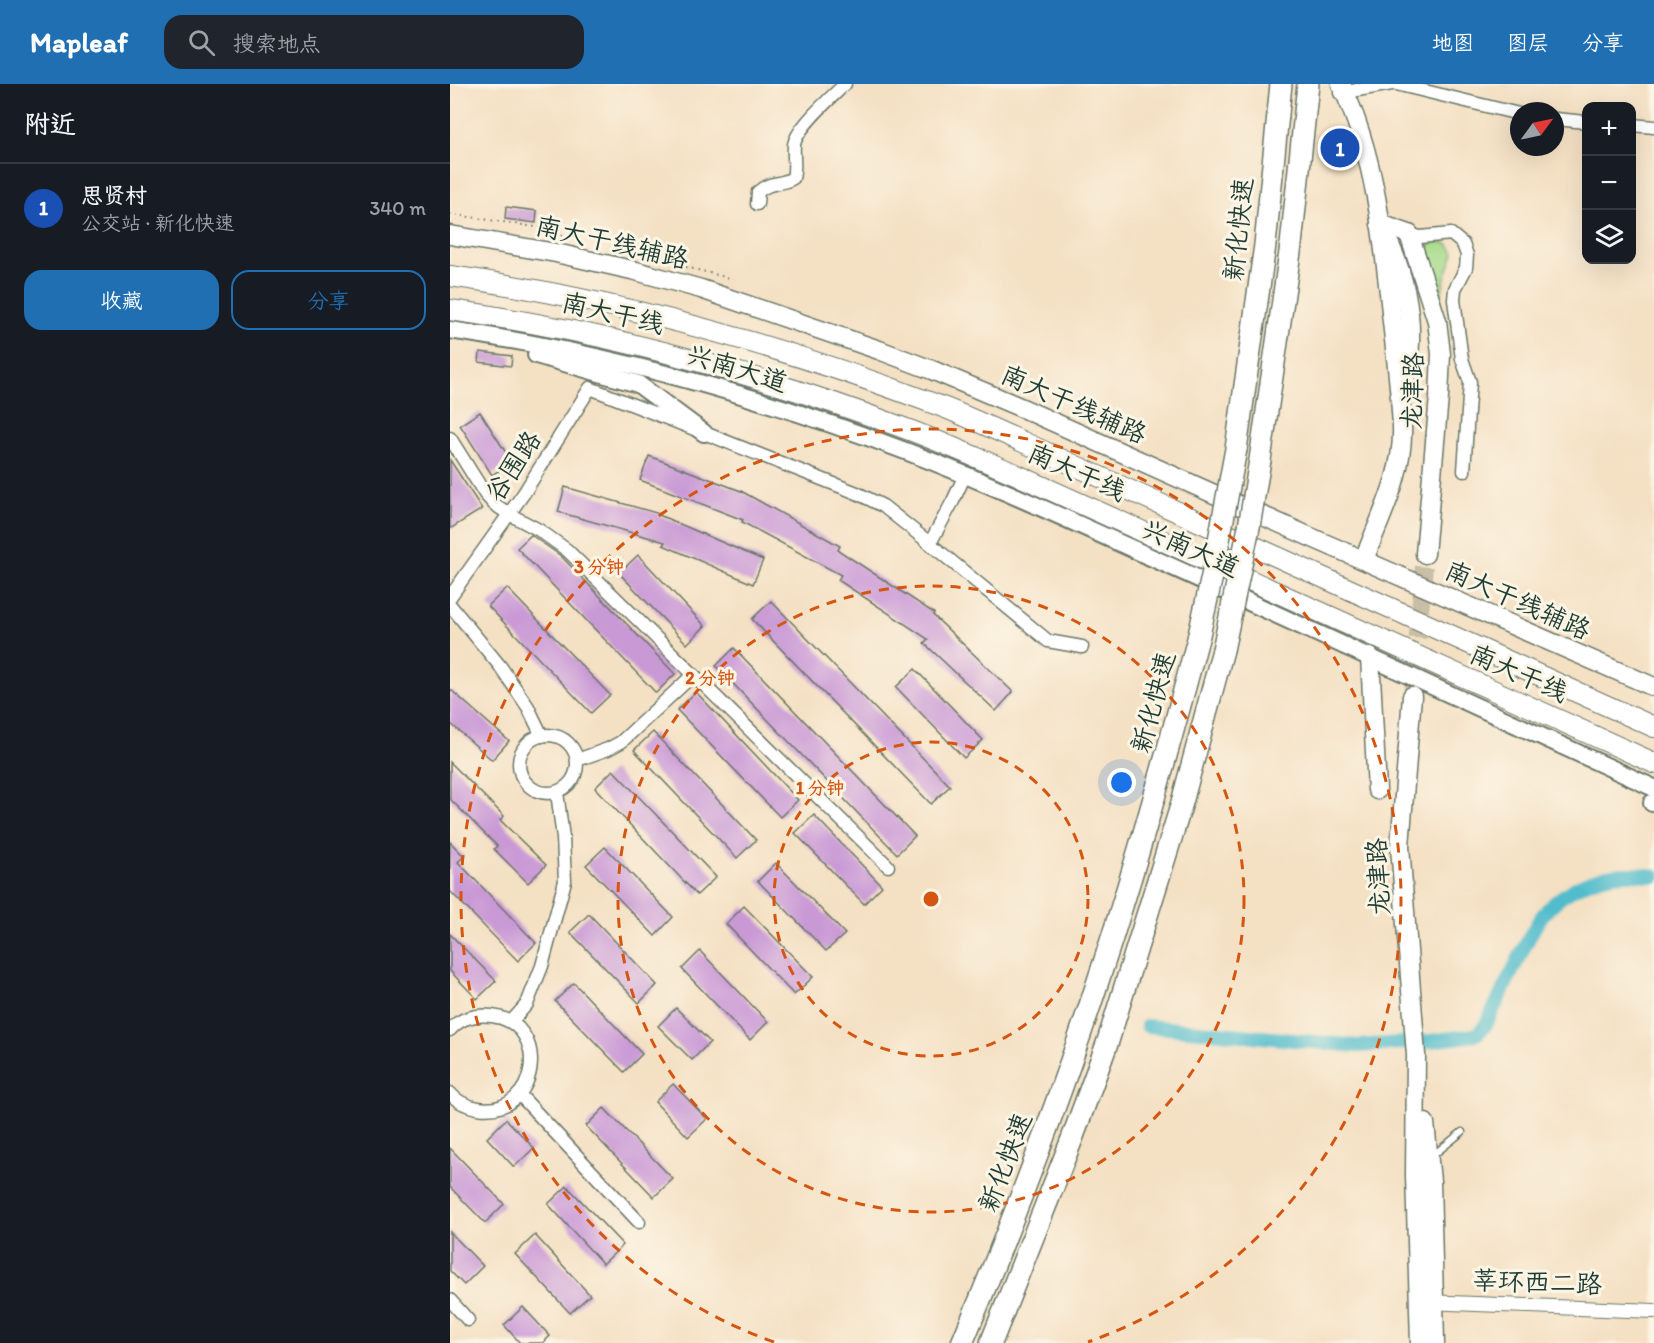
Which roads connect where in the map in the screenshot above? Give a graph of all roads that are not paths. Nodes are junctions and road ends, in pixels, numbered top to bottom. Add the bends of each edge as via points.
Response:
1 (845, 84) edge
2 (1281, 84) edge
3 (1308, 84) edge
4 (1392, 84) edge
5 (1396, 84) edge
6 (1342, 90) edge
7 (1444, 90) edge
8 (1510, 111) edge
9 (1564, 120) edge
10 (1582, 122) edge
11 (1636, 125) edge
12 (1654, 127) edge
13 (757, 204) dead end
14 (1380, 224) junction
15 (1409, 234) junction
16 (450, 236) edge
17 (450, 276) edge
18 (450, 310) edge
19 (450, 330) edge
20 (450, 337) edge
21 (704, 433) junction
22 (450, 438) edge
23 (1464, 471) dead end
24 (965, 475) junction
25 (509, 514) junction
26 (930, 543) junction
27 (1425, 554) tunnel mouth
28 (1364, 560) junction
29 (450, 597) edge
30 (450, 604) edge
31 (1082, 647) dead end
32 (1370, 657) junction
33 (693, 675) junction
34 (1654, 687) edge
35 (1413, 696) tunnel mouth
36 (1654, 727) edge
37 (542, 736) junction
38 (577, 760) junction
39 (1654, 763) edge
40 (1377, 790) dead end
41 (558, 792) junction
42 (1654, 798) edge
43 (888, 866) dead end
44 (511, 1023) junction
45 (451, 1027) edge
46 (1416, 1055) junction
47 (519, 1094) junction
48 (452, 1100) edge
49 (1462, 1132) dead end
50 (1429, 1158) junction
51 (639, 1222) dead end
52 (450, 1300) edge
53 (1426, 1302) junction
54 (1654, 1311) edge
55 (468, 1320) dead end
56 (962, 1343) edge
57 (992, 1343) edge
58 (1420, 1343) edge
59 (1435, 1343) edge

1 - 13 street via 799,131 794,144 793,178 765,185 758,192
2 - 56 highway, 新化快速, bridge via 1265,245 1236,449 1199,636 1098,982 1028,1179
3 - 57 highway, 新化快速, bridge via 1292,245 1260,460 1223,650 1181,806 1108,1041
4 - 6 street
5 - 7 street
6 - 14 main road via 1364,143
7 - 8 street
9 - 10 street
11 - 12 street
14 - 15 main road
14 - 28 main road via 1402,281 1410,350 1401,410 1403,441 1398,471
15 - 23 street via 1450,234 1463,244 1467,255 1454,300 1462,359 1470,381
15 - 27 main road, 龙津路 via 1437,321 1441,354
16 - 28 main road, 南大干线辅路 via 636,271 879,350 1013,404
17 - 36 highway, 南大干线 via 581,298 674,320 854,375 934,404
18 - 39 highway, 南大干线 via 579,332 686,358 771,382 915,432 1014,473
19 - 24 main road, 兴南大道 via 676,375 826,422
20 - 21 main road via 529,353 638,384
21 - 25 street, 谷围路 via 590,388
21 - 26 street via 857,493 883,506
22 - 25 street via 485,494
24 - 26 street
24 - 32 main road, 兴南大道
25 - 29 street, 谷围路
25 - 33 street via 567,550
26 - 31 street via 1048,641
28 - 34 main road, 南大干线辅路
30 - 37 street via 500,666
32 - 40 main road
32 - 42 main road, 兴南大道
33 - 38 street via 621,742
33 - 43 street
35 - 46 main road, 龙津路 via 1400,846
37 - 38 street via 562,738
37 - 41 street via 533,739 521,754 521,773 531,788
38 - 41 street via 572,781
41 - 44 street via 565,881 543,966 527,1004
44 - 45 street via 483,1014
44 - 47 street via 522,1033 532,1061 530,1076
46 - 50 main road, 龙津路
46 - 53 main road, 龙津路 via 1415,1175
47 - 48 street via 500,1107 485,1109
47 - 51 street
49 - 50 lane
50 - 53 main road, 龙津路
52 - 55 street
53 - 54 street, 莘环西二路
53 - 58 main road, 龙津路
53 - 59 main road, 龙津路

